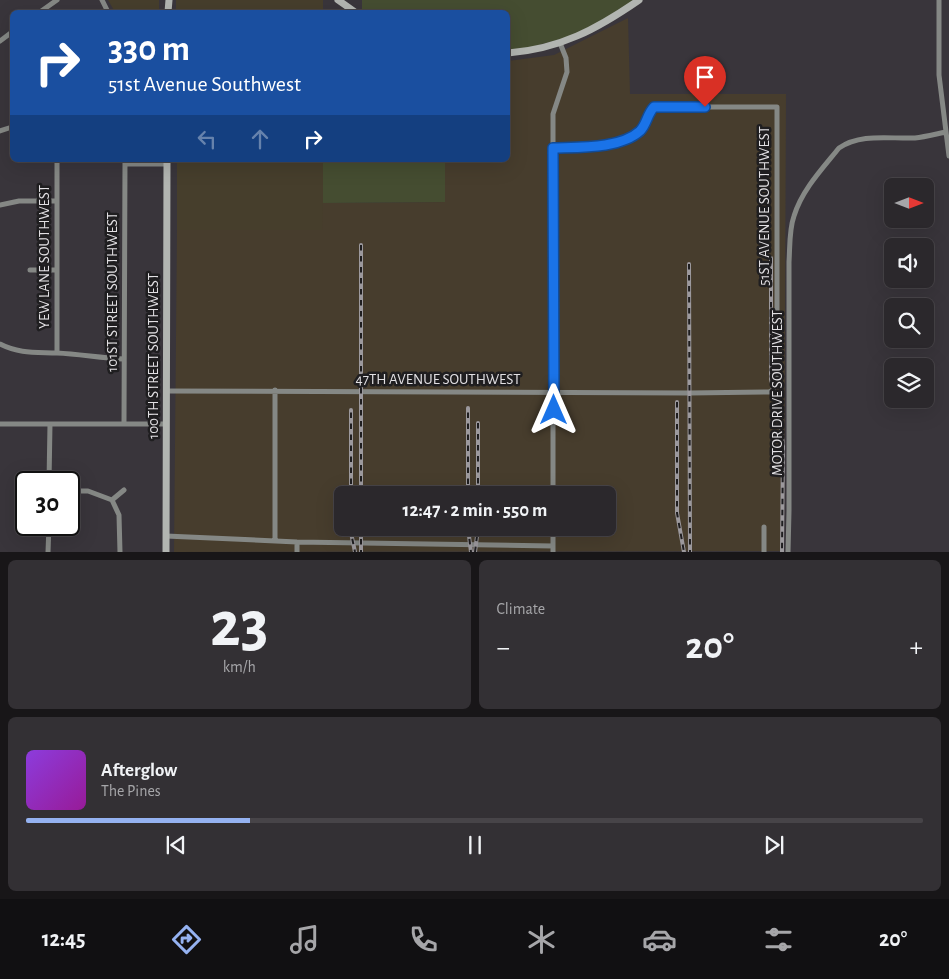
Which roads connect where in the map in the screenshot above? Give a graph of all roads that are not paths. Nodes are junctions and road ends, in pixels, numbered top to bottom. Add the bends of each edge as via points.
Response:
1 (58, 0) edge
2 (338, 0) edge
3 (639, 0) edge
4 (939, 0) edge
5 (43, 10) edge
6 (352, 10) edge
7 (560, 43) junction
8 (510, 54) edge
9 (946, 132) junction
10 (553, 148) junction
11 (949, 156) edge
12 (57, 162) edge
13 (125, 162) edge
14 (168, 162) edge
15 (57, 202) junction
16 (0, 205) edge
17 (30, 270) dead end
18 (57, 270) junction
19 (0, 344) edge
20 (57, 353) junction
21 (123, 360) junction
22 (276, 390) junction
23 (166, 391) junction
24 (554, 392) junction
25 (770, 392) joint
26 (124, 423) junction
27 (0, 424) edge
28 (50, 424) junction
29 (166, 424) junction
30 (49, 471) edge
31 (553, 486) edge
32 (124, 490) dead end
33 (80, 491) edge
34 (112, 500) junction
35 (764, 527) dead end
36 (48, 536) edge
37 (166, 536) junction
38 (553, 536) edge
39 (275, 541) junction
40 (297, 542) junction
41 (553, 549) edge
42 (48, 552) edge
43 (120, 552) edge
44 (166, 552) edge
45 (296, 552) edge
46 (764, 552) edge
47 (788, 552) edge

1 - 5 street
2 - 6 main road
3 - 7 main road via 601,25
4 - 9 street via 939,75
7 - 8 main road
7 - 10 street via 567,72 553,114
9 - 11 street
9 - 47 street, MOTOR DRIVE SOUTHWEST via 916,138 858,139 846,143 802,195 793,217 789,262
10 - 24 street
10 - 25 street, 51ST AVENUE SOUTHWEST via 602,145 628,137 640,131 654,107 777,107 777,381
12 - 15 street, YEW LANE SOUTHWEST
13 - 14 street
13 - 21 street, 101ST STREET SOUTHWEST
14 - 23 main road, 100TH STREET SOUTHWEST
15 - 16 street via 20,201
15 - 18 street, YEW LANE SOUTHWEST
17 - 18 street
18 - 20 street, YEW LANE SOUTHWEST
19 - 20 street via 22,352
20 - 21 street
21 - 26 street, 101ST STREET SOUTHWEST
22 - 23 street, 47TH AVENUE SOUTHWEST
22 - 24 street, 47TH AVENUE SOUTHWEST
22 - 39 street
23 - 29 main road, 100TH STREET SOUTHWEST
24 - 25 street, 47TH AVENUE SOUTHWEST
24 - 31 street
26 - 28 street
26 - 29 street
27 - 28 street
28 - 30 street
29 - 37 main road, 100TH STREET SOUTHWEST
32 - 34 street
33 - 34 street
34 - 43 street via 119,515
35 - 46 street
36 - 42 street
37 - 39 street
37 - 44 main road, 100TH STREET SOUTHWEST
38 - 41 street
39 - 40 street
40 - 41 street
40 - 45 street

